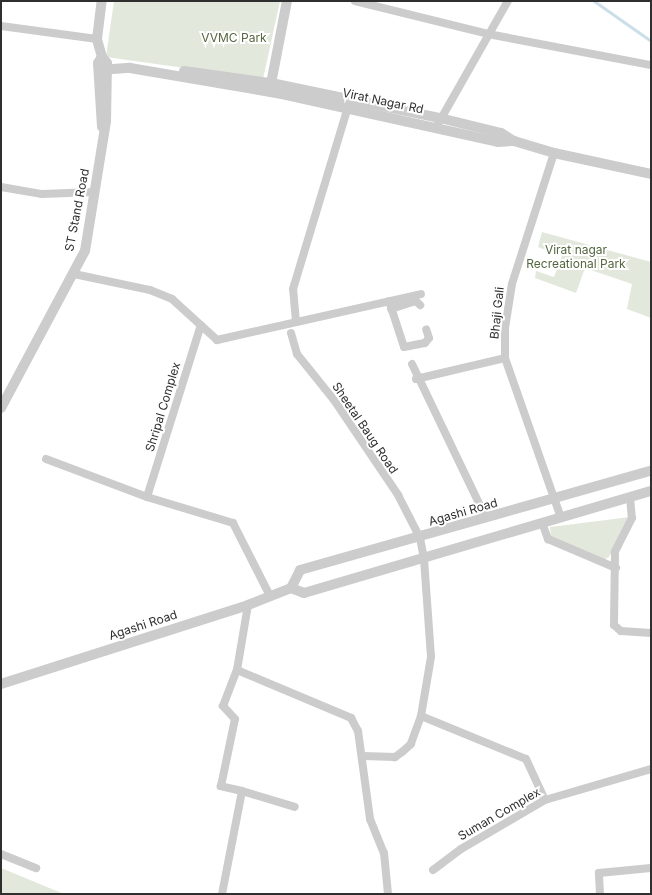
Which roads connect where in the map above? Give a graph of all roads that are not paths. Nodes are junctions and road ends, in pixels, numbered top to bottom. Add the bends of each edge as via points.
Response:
1 (102, 1) edge
2 (287, 1) edge
3 (355, 1) edge
4 (508, 1) edge
5 (1, 26) edge
6 (488, 34) junction
7 (97, 39) junction
8 (103, 65) junction
9 (651, 65) edge
10 (270, 87) junction
11 (348, 107) junction
12 (439, 122) junction
13 (554, 153) junction
14 (651, 174) edge
15 (1, 187) edge
16 (95, 192) junction
17 (74, 274) junction
18 (421, 294) dead end
19 (390, 305) junction
20 (420, 306) dead end
21 (296, 322) junction
22 (201, 325) junction
23 (426, 328) dead end
24 (291, 332) dead end
25 (505, 358) junction
26 (412, 364) dead end
27 (416, 379) junction
28 (1, 408) edge
29 (46, 459) dead end
30 (651, 470) edge
31 (651, 491) edge
32 (147, 497) junction
33 (630, 497) junction
34 (553, 498) junction
35 (560, 516) junction
36 (486, 518) junction
37 (544, 528) dead end
38 (420, 538) junction
39 (424, 559) junction
40 (616, 568) junction
41 (291, 588) junction
42 (270, 596) junction
43 (248, 605) junction
44 (651, 633) edge
45 (237, 670) junction
46 (1, 684) edge
47 (421, 716) junction
48 (363, 756) junction
49 (651, 768) edge
50 (242, 791) junction
51 (546, 800) junction
52 (295, 807) dead end
53 (1, 854) edge
54 (36, 868) dead end
55 (651, 868) edge
56 (433, 870) dead end
57 (222, 894) edge
58 (388, 894) edge
59 (600, 894) edge

1 - 7 street
2 - 10 street
3 - 6 street
4 - 6 street
5 - 7 street
6 - 9 street
6 - 12 street
7 - 8 street, ST Stand Road
8 - 10 street, Virat Nagar Rd
8 - 16 street, ST Stand Road via 102,127
10 - 11 street, Virat Nagar Rd
10 - 12 street
11 - 12 street, Virat Nagar Rd
11 - 21 street via 293,288
12 - 13 street, Virat Nagar Rd via 498,142 514,141
13 - 14 street, Virat Nagar Rd
13 - 25 street, Bhaji Gali via 512,284 505,328
15 - 16 street via 42,194
16 - 17 street, ST Stand Road via 85,251
17 - 22 street via 150,290 172,299
17 - 28 street, ST Stand Road
18 - 19 street
19 - 20 street via 416,301
19 - 21 street
19 - 23 street via 404,347 427,341
21 - 22 street via 217,340
22 - 32 street, Shripal Complex
24 - 38 street, Sheetal Baug Road via 297,354 334,400 398,494
25 - 27 street
25 - 34 street, Bhaji Gali
26 - 27 street
27 - 36 street
29 - 32 street
30 - 34 street, Agashi Road
31 - 33 street
32 - 42 street via 233,523
33 - 35 street
33 - 40 street via 632,518 615,552
34 - 35 street, Bhaji Gali
34 - 36 street, Agashi Road
35 - 39 street
36 - 38 street, Agashi Road
37 - 40 street via 548,540
38 - 39 street, Sheetal Baug Road
38 - 41 street, Agashi Road via 300,570
39 - 41 street via 304,593
39 - 47 street, Sheetal Baug Road via 431,657
40 - 44 street via 614,625 621,631
41 - 42 street, Agashi Road
42 - 43 street, Agashi Road
43 - 45 street
43 - 46 street, Agashi Road
45 - 48 street via 342,712 358,731
45 - 50 street via 223,706 235,719 221,786
47 - 48 street, Sheetal Baug Road via 411,744 395,757
47 - 51 street via 526,759
48 - 58 street via 370,819 387,868
49 - 51 street, Suman Complex
50 - 52 street
50 - 57 street
51 - 56 street, Suman Complex via 461,849
53 - 54 street
55 - 59 street via 599,873

